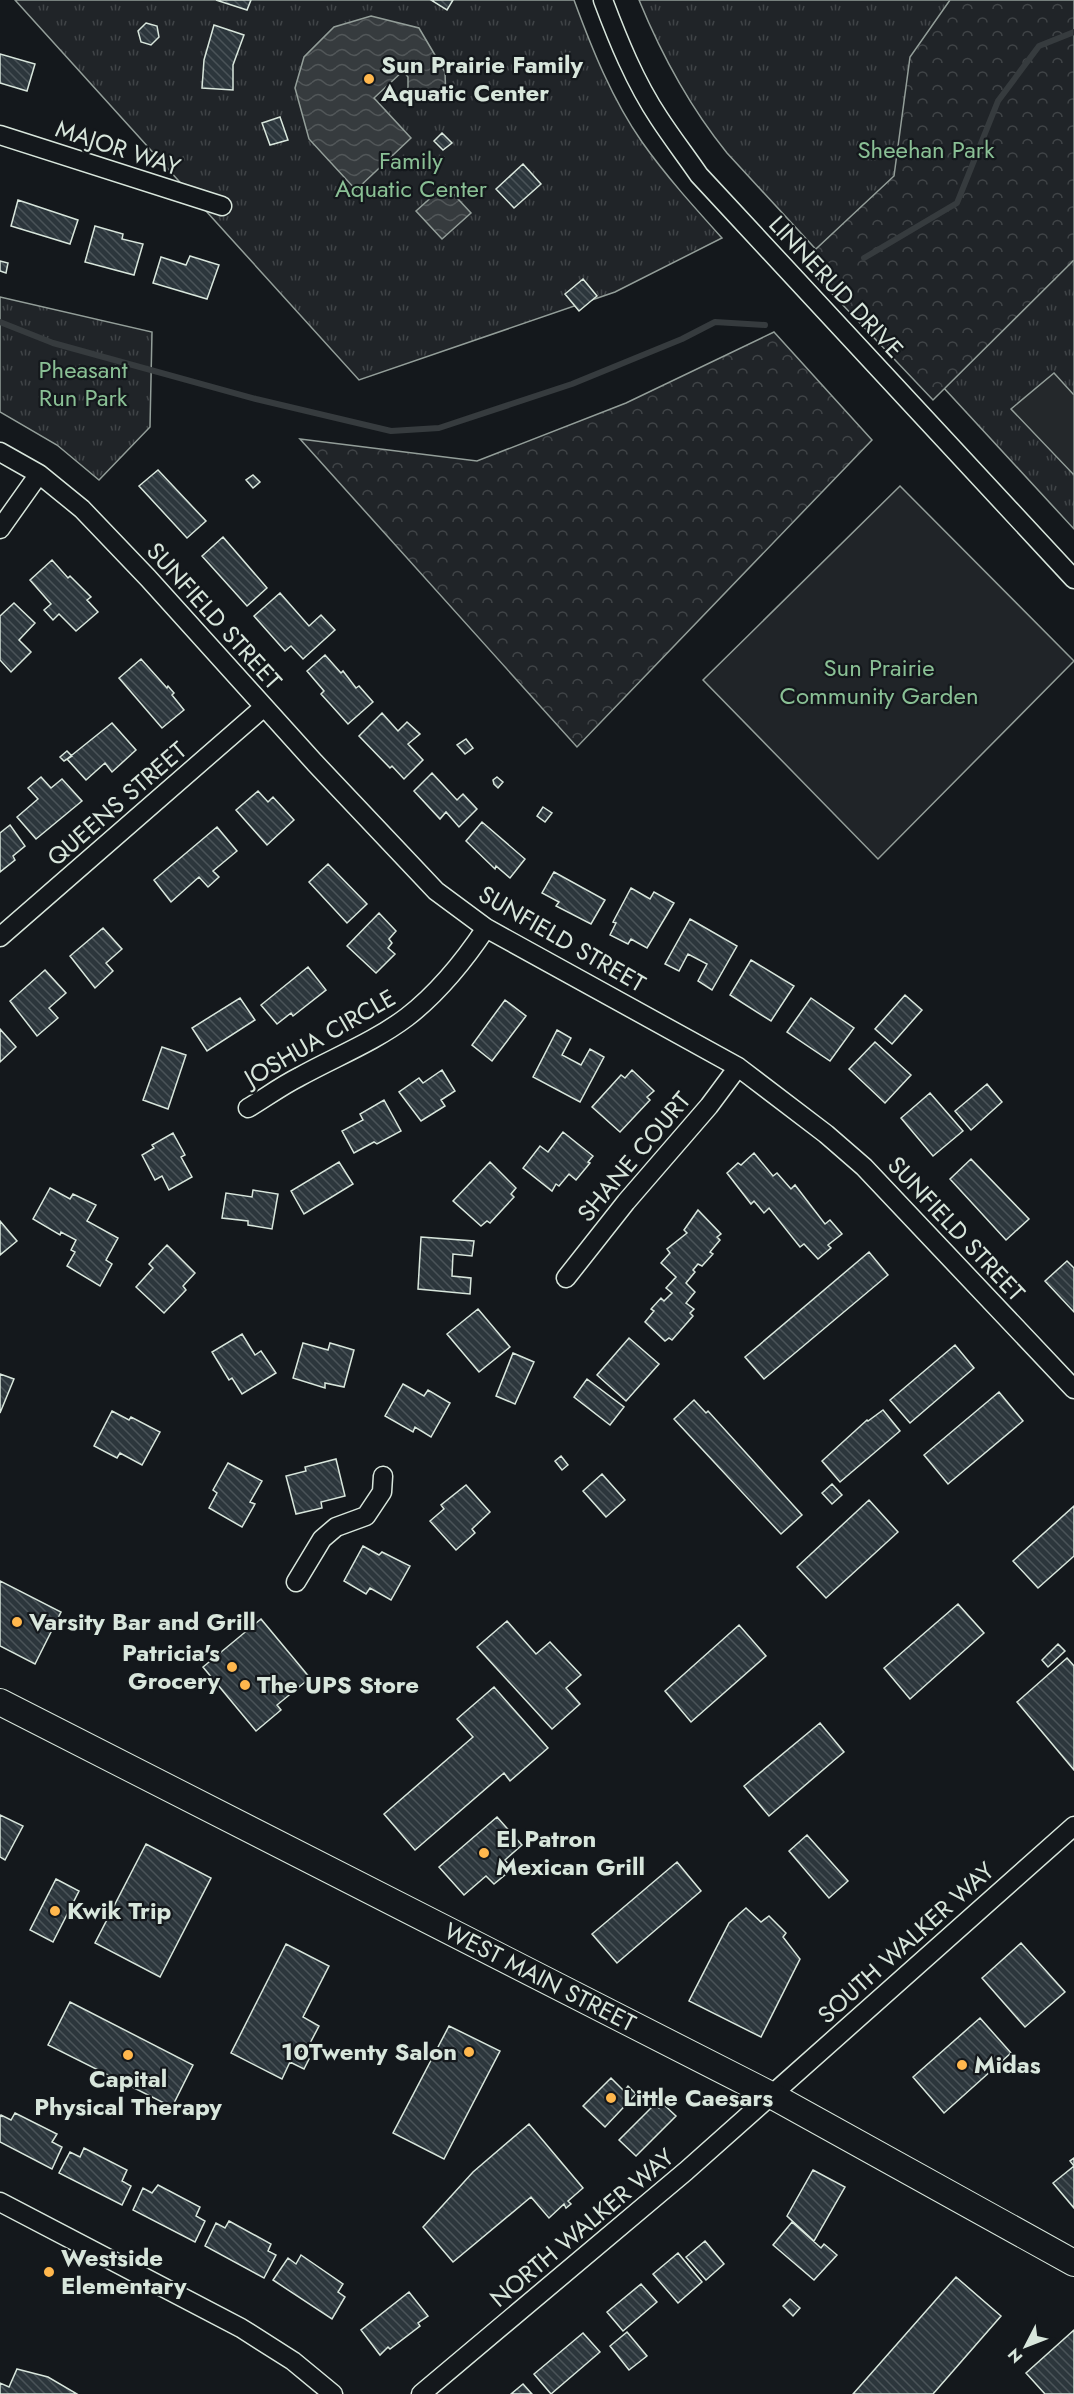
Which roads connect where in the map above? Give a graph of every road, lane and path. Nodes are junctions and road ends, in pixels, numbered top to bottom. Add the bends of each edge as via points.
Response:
1 (603, 0) edge
2 (0, 135) edge
3 (222, 206) dead end
4 (0, 452) edge
5 (39, 474) junction
6 (0, 529) edge
7 (1074, 579) edge
8 (264, 706) junction
9 (486, 928) junction
10 (0, 937) edge
11 (738, 1066) junction
12 (248, 1108) dead end
13 (566, 1278) dead end
14 (1074, 1389) edge
15 (382, 1476) dead end
16 (296, 1582) dead end
17 (0, 1702) edge
18 (1074, 1826) edge
19 (771, 2095) junction
20 (0, 2202) edge
21 (1074, 2263) edge
22 (333, 2394) edge
23 (421, 2394) edge

1 - 7 street, LINNERUD DRIVE via 642,88 699,175
2 - 3 street, MAJOR WAY
4 - 5 street, SUNFIELD STREET
5 - 6 street
5 - 8 street, SUNFIELD STREET via 90,517
8 - 9 street, SUNFIELD STREET via 436,891
8 - 10 street, QUEENS STREET
9 - 11 street, SUNFIELD STREET
9 - 12 street, JOSHUA CIRCLE via 467,956 407,1017
11 - 13 street, SHANE COURT
11 - 14 street, SUNFIELD STREET via 864,1167
15 - 16 street via 382,1492 366,1516 336,1527 321,1539
17 - 19 main road, WEST MAIN STREET
18 - 19 street, SOUTH WALKER WAY
19 - 21 main road, WEST MAIN STREET
19 - 23 street, NORTH WALKER WAY via 647,2205
20 - 22 street via 241,2328 293,2361

